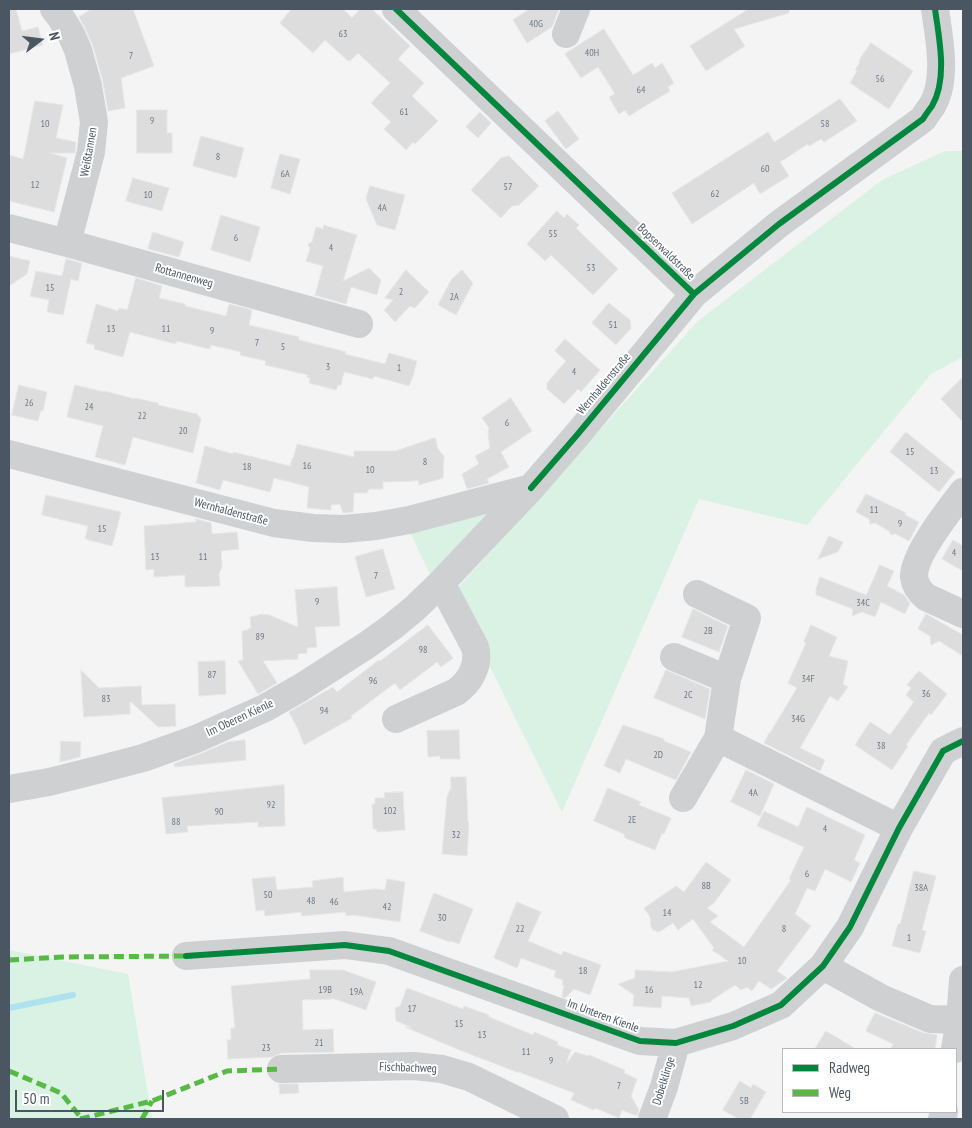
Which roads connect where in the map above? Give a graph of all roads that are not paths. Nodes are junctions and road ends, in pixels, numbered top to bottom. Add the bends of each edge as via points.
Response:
1 (54, 9) edge
2 (396, 9) edge
3 (576, 9) edge
4 (935, 9) edge
5 (566, 34) dead end
6 (9, 228) edge
7 (68, 243) junction
8 (694, 294) junction
9 (359, 324) dead end
10 (9, 454) edge
11 (531, 488) junction
12 (963, 492) edge
13 (441, 583) junction
14 (696, 594) dead end
15 (963, 614) edge
16 (674, 658) dead end
17 (728, 679) junction
18 (396, 719) dead end
19 (718, 738) junction
20 (963, 741) edge
21 (9, 788) edge
22 (683, 798) dead end
23 (898, 828) junction
24 (186, 956) dead end
25 (823, 966) junction
26 (963, 980) edge
27 (961, 1020) edge
28 (676, 1043) junction
29 (955, 1048) edge
30 (281, 1069) dead end
31 (554, 1119) edge
32 (652, 1119) edge

1 - 7 street, Weißtannen via 78,50 94,122 91,152
2 - 8 street, Bopserwaldstraße
3 - 5 street
4 - 8 street, Bopserwaldstraße via 941,73 933,105 923,119 779,224
6 - 7 street, Rottannenweg
7 - 9 street, Rottannenweg
8 - 11 street, Wernhaldenstraße
10 - 11 street, Wernhaldenstraße via 274,523 314,528 344,529 409,520
11 - 13 street, Im Oberen Kienle
12 - 15 street via 938,526 916,564 914,575 917,586 926,597
13 - 18 street via 475,647 475,666 464,686 456,692
13 - 21 street, Im Oberen Kienle via 367,645 265,708 196,739 143,758 49,782
14 - 17 street via 747,618
16 - 17 street
17 - 19 street
19 - 22 street
19 - 23 street
20 - 23 street, Im Unteren Kienle via 943,751
23 - 25 street, Im Unteren Kienle via 850,927
24 - 28 street, Im Unteren Kienle via 345,945 389,951 640,1041
25 - 27 street via 881,998 930,1019
25 - 28 street, Im Unteren Kienle via 781,1005 733,1026
26 - 27 street
27 - 29 street
28 - 32 street, Dobelklinge
30 - 31 street, Fischbachweg via 414,1066 442,1069 469,1077

